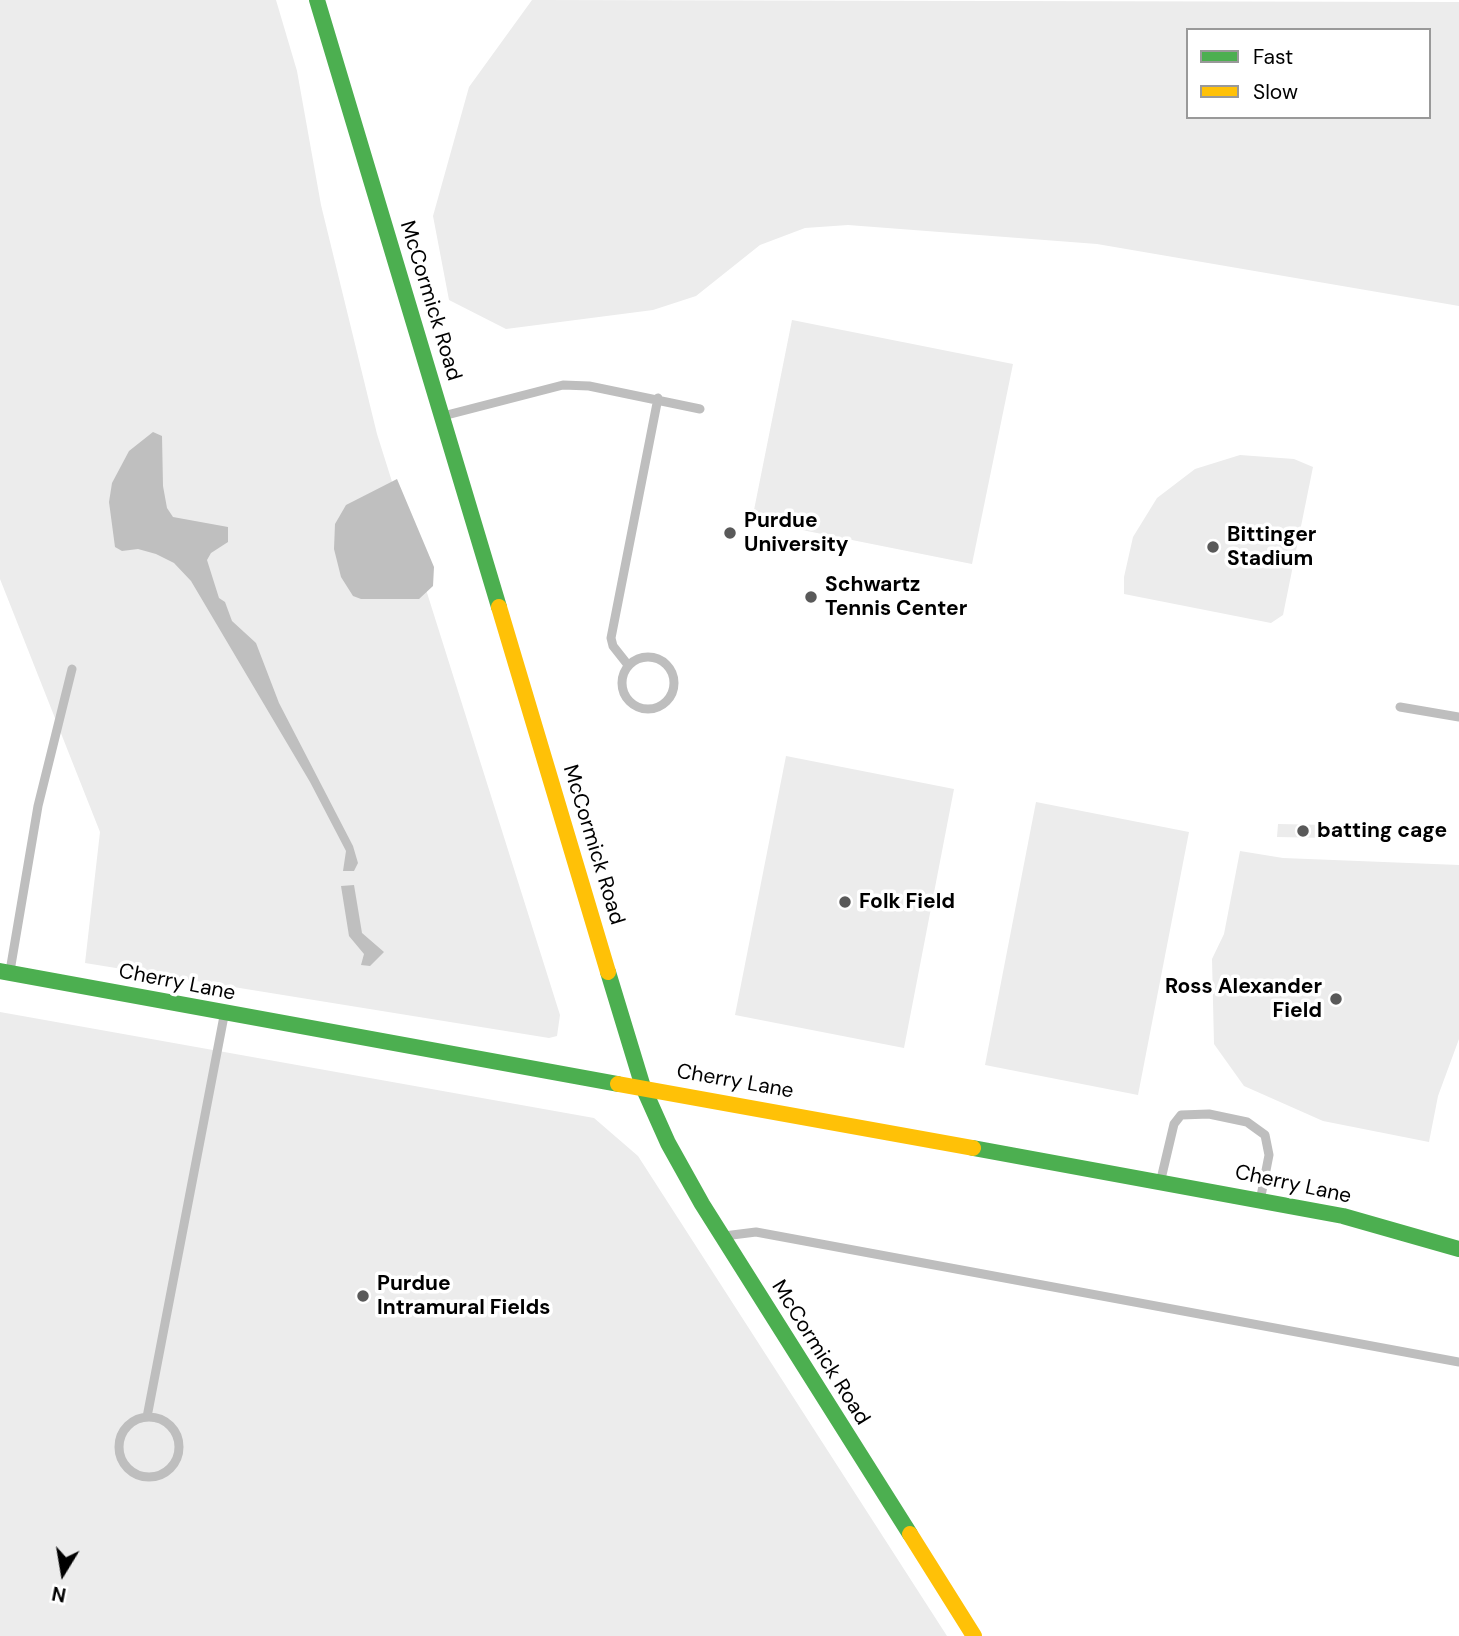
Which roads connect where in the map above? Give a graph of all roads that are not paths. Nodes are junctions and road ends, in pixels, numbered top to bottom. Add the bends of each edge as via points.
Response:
1 (317, 0) edge
2 (658, 398) junction
3 (700, 409) dead end
4 (443, 416) junction
5 (628, 665) junction
6 (72, 670) dead end
7 (1400, 707) dead end
8 (1459, 717) edge
9 (5, 972) edge
10 (224, 1014) junction
11 (643, 1087) junction
12 (1160, 1181) junction
13 (1261, 1199) junction
14 (722, 1236) junction
15 (1459, 1249) edge
16 (1459, 1362) edge
17 (146, 1417) junction
18 (974, 1636) edge

1 - 4 street, McCormick Road
2 - 3 lane
2 - 4 lane via 563,385
2 - 5 lane via 611,638
4 - 11 street, McCormick Road
5 - 5 lane via 643,657 660,660 671,672 670,697 648,709 632,704 621,681
6 - 9 lane via 38,806
7 - 8 lane
9 - 10 street, Cherry Lane
10 - 11 street, Cherry Lane
10 - 17 lane
11 - 12 street, Cherry Lane
11 - 14 street, McCormick Road via 668,1143
12 - 13 street, Cherry Lane
12 - 13 lane via 1174,1124 1181,1115 1209,1114 1247,1122 1265,1135 1269,1155
13 - 15 street, Cherry Lane via 1355,1219
14 - 16 lane via 756,1232
14 - 18 street, McCormick Road
17 - 17 lane via 128,1424 119,1452 136,1475 156,1476 173,1466 178,1437 166,1422

